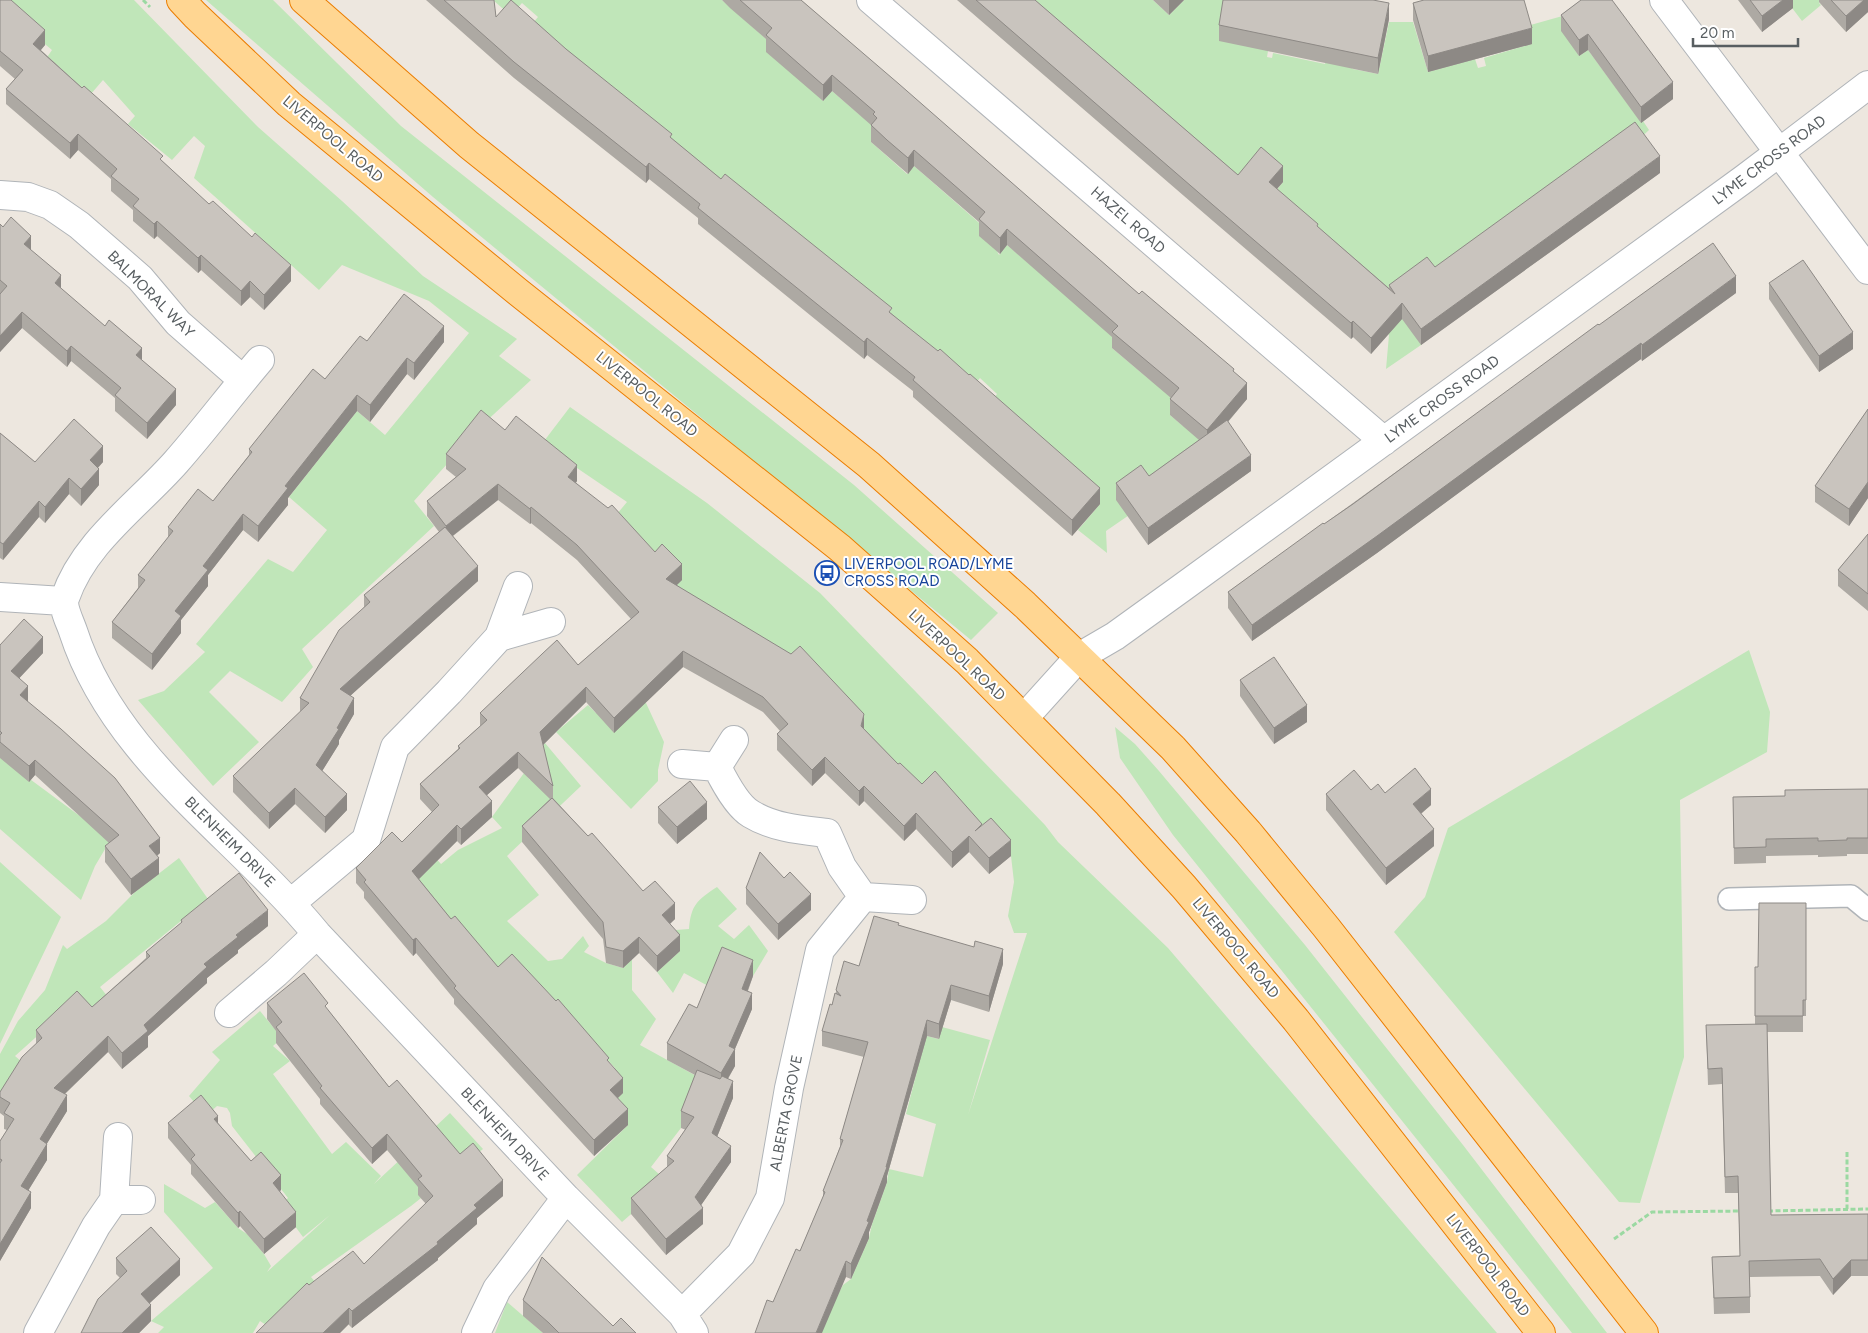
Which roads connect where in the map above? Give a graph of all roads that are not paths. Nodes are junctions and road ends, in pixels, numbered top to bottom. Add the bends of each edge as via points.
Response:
1 (181, 0) edge
2 (304, 0) edge
3 (871, 0) edge
4 (1664, 0) edge
5 (1868, 85) edge
6 (1780, 152) junction
7 (0, 195) edge
8 (1868, 270) edge
9 (1384, 441) junction
10 (518, 586) dead end
11 (0, 597) edge
12 (63, 601) junction
13 (551, 622) dead end
14 (498, 637) junction
15 (1080, 657) junction
16 (1024, 718) junction
17 (734, 740) dead end
18 (682, 764) dead end
19 (717, 767) junction
20 (863, 897) junction
21 (1729, 899) dead end
22 (912, 900) dead end
23 (291, 903) junction
24 (1868, 910) edge
25 (317, 934) junction
26 (229, 1013) dead end
27 (118, 1137) dead end
28 (566, 1198) junction
29 (114, 1200) junction
30 (141, 1200) dead end
31 (688, 1323) edge
32 (38, 1333) edge
33 (476, 1333) edge
34 (1541, 1333) edge
35 (1644, 1333) edge

1 - 16 highway, LIVERPOOL ROAD via 296,110 518,292 840,548 967,661
2 - 15 highway via 470,145 869,465
3 - 9 street, HAZEL ROAD
4 - 6 street
5 - 6 street, LYME CROSS ROAD
6 - 8 street
6 - 9 street, LYME CROSS ROAD
7 - 12 street, BALMORAL WAY via 28,197 50,205 79,225 140,278 178,324 252,370 176,462 94,547 73,577
9 - 15 street, LYME CROSS ROAD via 1115,636
10 - 14 street
11 - 12 street
12 - 23 street, BLENHEIM DRIVE via 92,677 121,725 162,774
13 - 14 street
14 - 23 street via 395,747 366,840
15 - 16 street, LYME CROSS ROAD
15 - 35 highway via 1173,748 1248,832
16 - 34 highway, LIVERPOOL ROAD via 1190,894 1296,1020
17 - 19 street
18 - 19 street
19 - 20 street via 730,791 750,814 787,828 827,833 842,867
20 - 22 street
20 - 31 street, ALBERTA GROVE via 820,950 789,1088 770,1198 741,1254
21 - 24 lane via 1851,896
23 - 25 street, BLENHEIM DRIVE
25 - 26 street
25 - 28 street, BLENHEIM DRIVE
27 - 29 street
28 - 31 street, BLENHEIM DRIVE
28 - 33 street via 497,1289
29 - 30 street
29 - 32 street via 96,1226

